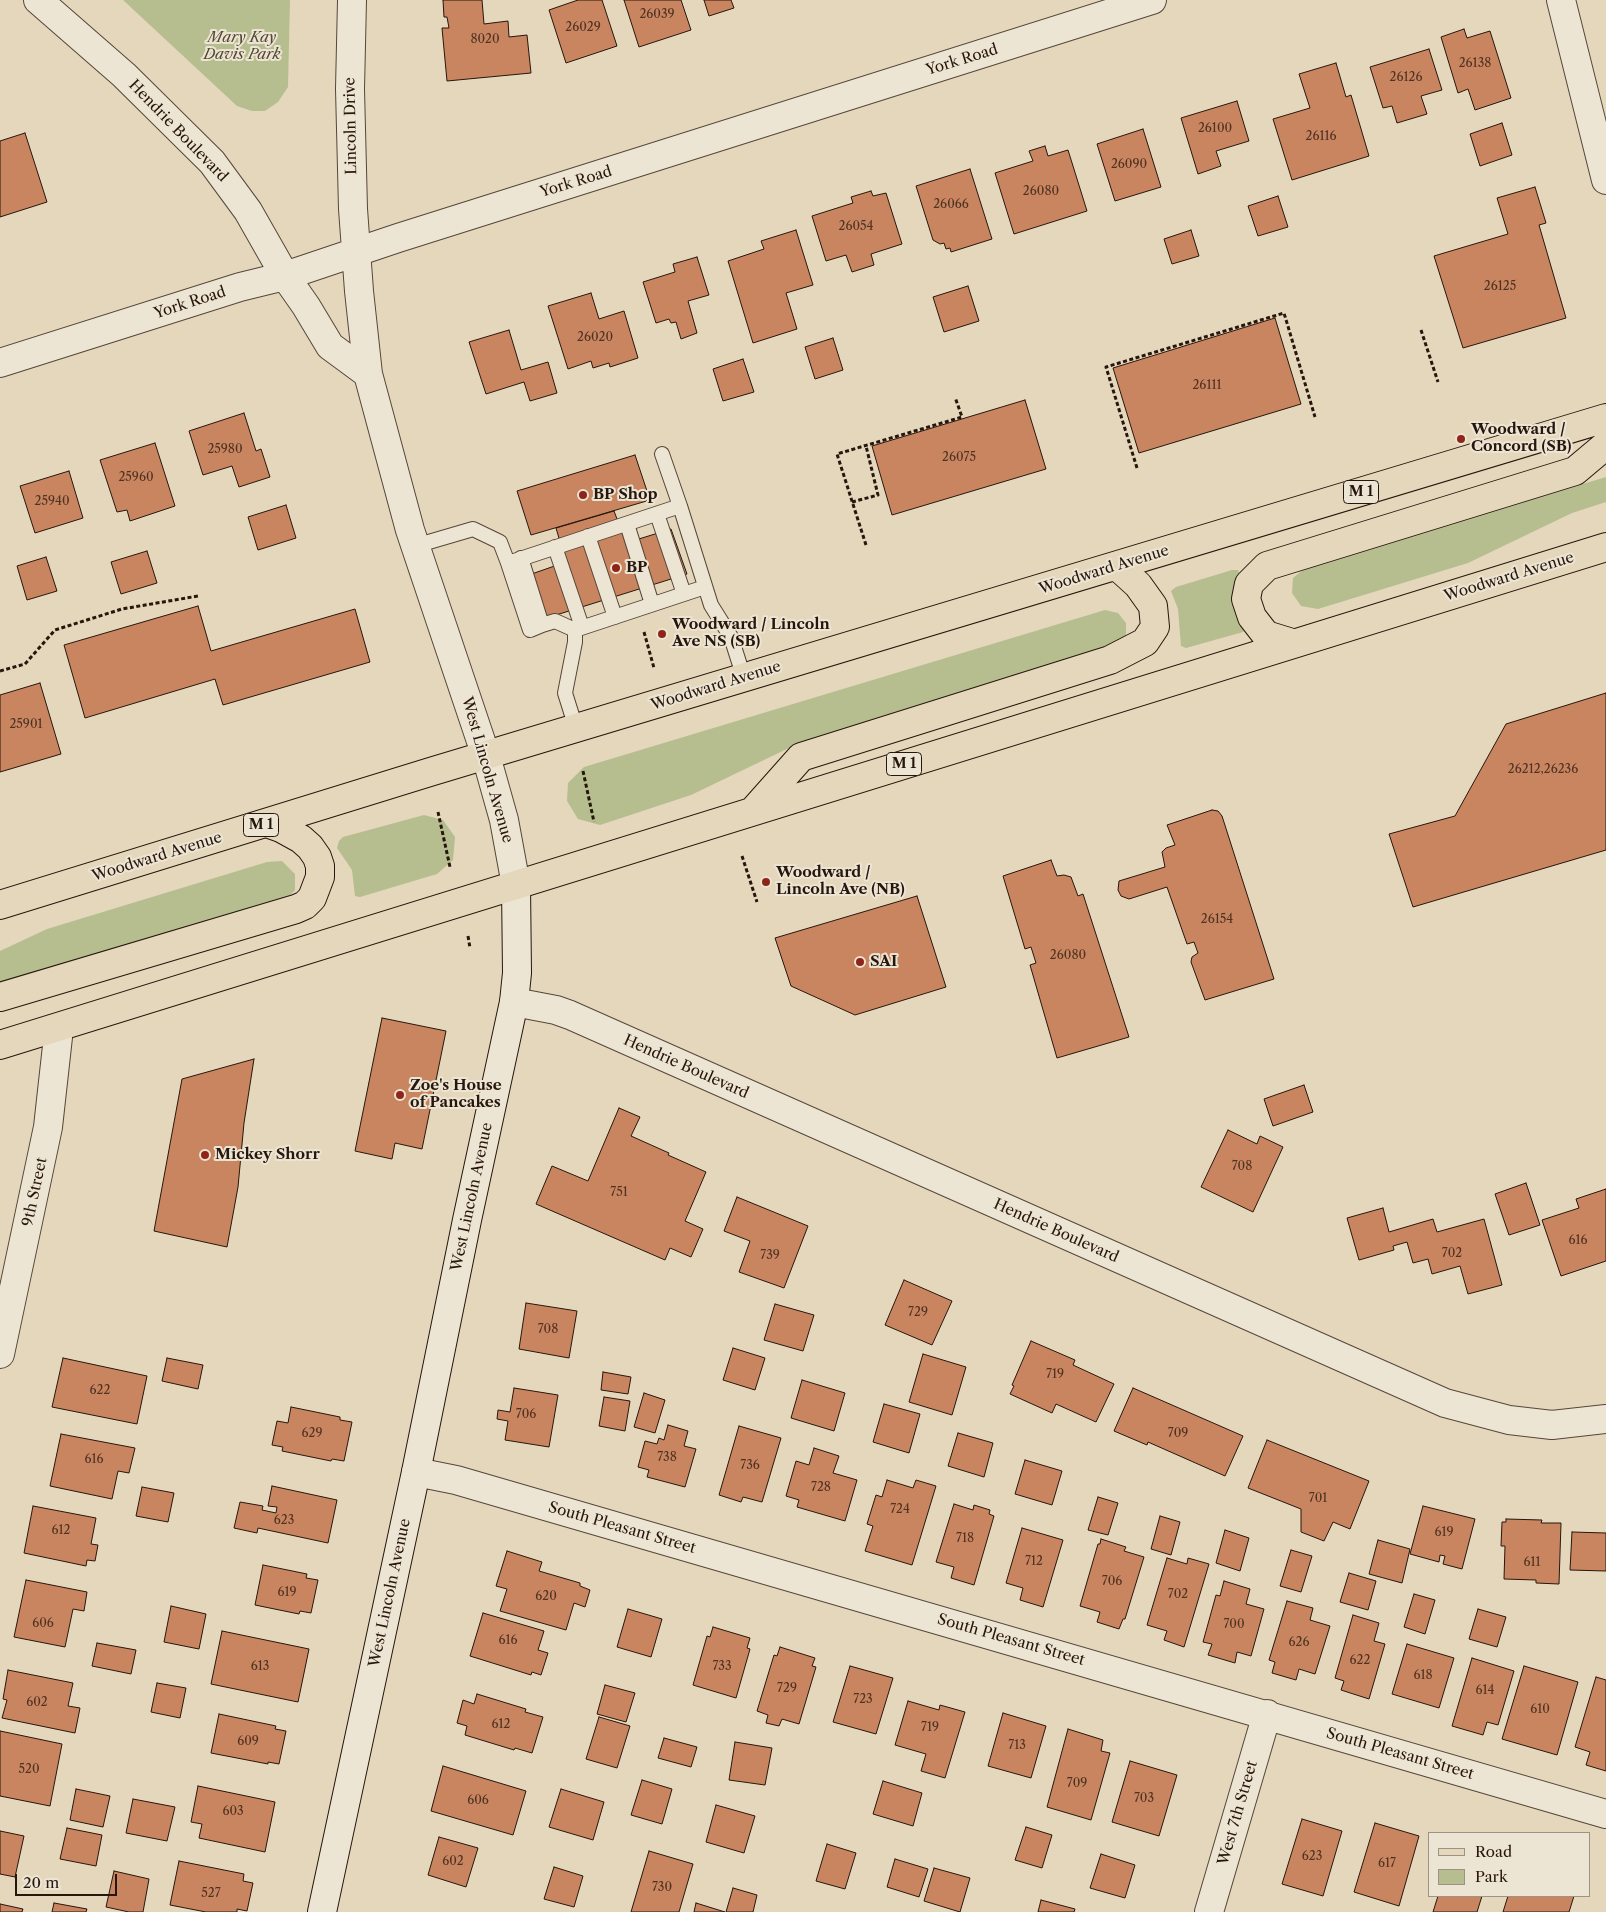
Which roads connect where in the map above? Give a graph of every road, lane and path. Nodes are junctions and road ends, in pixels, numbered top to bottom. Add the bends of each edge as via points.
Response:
1 (38, 0) edge
2 (352, 0) edge
3 (1152, 0) edge
4 (1561, 0) edge
5 (1606, 180) edge
6 (356, 253) junction
7 (285, 276) junction
8 (1421, 330) dead end
9 (0, 363) edge
10 (368, 374) junction
11 (1438, 382) dead end
12 (955, 397) dead end
13 (1315, 417) dead end
14 (1606, 418) edge
15 (1606, 445) edge
16 (866, 446) junction
17 (662, 454) dead end
18 (1137, 468) dead end
19 (852, 502) junction
20 (680, 506) junction
21 (657, 514) junction
22 (627, 524) junction
23 (1606, 528) edge
24 (588, 536) junction
25 (866, 545) dead end
26 (415, 546) junction
27 (555, 547) junction
28 (1606, 547) edge
29 (1574, 557) junction
30 (515, 560) junction
31 (1117, 566) junction
32 (706, 587) junction
33 (684, 594) junction
34 (198, 596) dead end
35 (652, 604) junction
36 (615, 617) junction
37 (642, 624) dead end
38 (579, 628) junction
39 (1292, 643) junction
40 (654, 668) dead end
41 (0, 671) edge
42 (744, 678) junction
43 (576, 728) junction
44 (486, 756) junction
45 (582, 771) dead end
46 (438, 812) dead end
47 (752, 812) junction
48 (594, 822) dead end
49 (267, 823) junction
50 (742, 856) dead end
51 (450, 867) dead end
52 (516, 886) junction
53 (35, 894) junction
54 (757, 902) dead end
55 (0, 905) edge
56 (0, 918) edge
57 (468, 936) dead end
58 (470, 948) dead end
59 (0, 997) edge
60 (514, 1002) junction
61 (59, 1028) junction
62 (0, 1045) edge
63 (0, 1354) edge
64 (1606, 1419) edge
65 (416, 1472) junction
66 (1266, 1714) junction
67 (1606, 1814) edge
68 (327, 1911) edge
69 (1209, 1912) edge

1 - 7 street, Hendrie Boulevard via 131,82 212,162 248,211
2 - 6 street, Lincoln Drive via 350,89
3 - 6 street, York Road
4 - 5 street
6 - 7 street, York Road
6 - 10 street, West Lincoln Avenue
7 - 9 street, York Road via 240,287
7 - 10 street, Hendrie Boulevard via 330,346
8 - 11 path
10 - 26 street, West Lincoln Avenue
12 - 16 path via 962,417
13 - 18 path via 1284,313 1106,367
14 - 31 main road, Woodward Avenue / M 1
15 - 39 main road via 1575,471 1266,566 1249,584 1246,599 1252,617 1266,635
16 - 19 path via 878,495
16 - 19 path via 837,454
17 - 20 lane
19 - 25 path
20 - 21 lane
20 - 32 lane
21 - 22 lane
21 - 33 lane
22 - 24 lane
22 - 35 lane
23 - 29 main road
24 - 27 lane
24 - 36 lane
26 - 30 lane via 473,529 500,542
26 - 44 street, West Lincoln Avenue
27 - 30 lane
27 - 38 lane
28 - 29 main road, Woodward Avenue / M 1
29 - 39 main road, Woodward Avenue / M 1
30 - 38 lane via 530,630 555,621
31 - 42 main road, Woodward Avenue / M 1
31 - 47 main road via 1138,585 1153,606 1155,626 1145,642 1110,660 801,757
32 - 33 lane
32 - 42 lane via 712,605 731,637
33 - 35 lane
34 - 41 path via 122,609 55,630 25,664
35 - 36 lane
36 - 38 lane
37 - 40 path
38 - 43 lane via 565,693
39 - 47 main road, Woodward Avenue / M 1
42 - 43 main road, Woodward Avenue / M 1
43 - 44 main road, Woodward Avenue / M 1
44 - 49 main road, Woodward Avenue / M 1
44 - 52 street, West Lincoln Avenue via 504,820
45 - 48 path
46 - 51 path
47 - 52 main road, Woodward Avenue / M 1
49 - 53 main road, Woodward Avenue / M 1
49 - 59 main road via 302,840 316,857 320,877 312,898 305,905
50 - 54 path
52 - 60 street, West Lincoln Avenue
52 - 61 main road, Woodward Avenue / M 1
53 - 55 main road, Woodward Avenue / M 1
53 - 56 main road
57 - 58 path
60 - 64 street, Hendrie Boulevard via 570,1015 1445,1403 1508,1420 1552,1425
60 - 65 street, West Lincoln Avenue
61 - 62 main road, M 1
61 - 63 street, 9th Street via 48,1127
65 - 66 street, South Pleasant Street via 456,1480
65 - 68 street, West Lincoln Avenue
66 - 67 street, South Pleasant Street
66 - 69 street, West 7th Street

